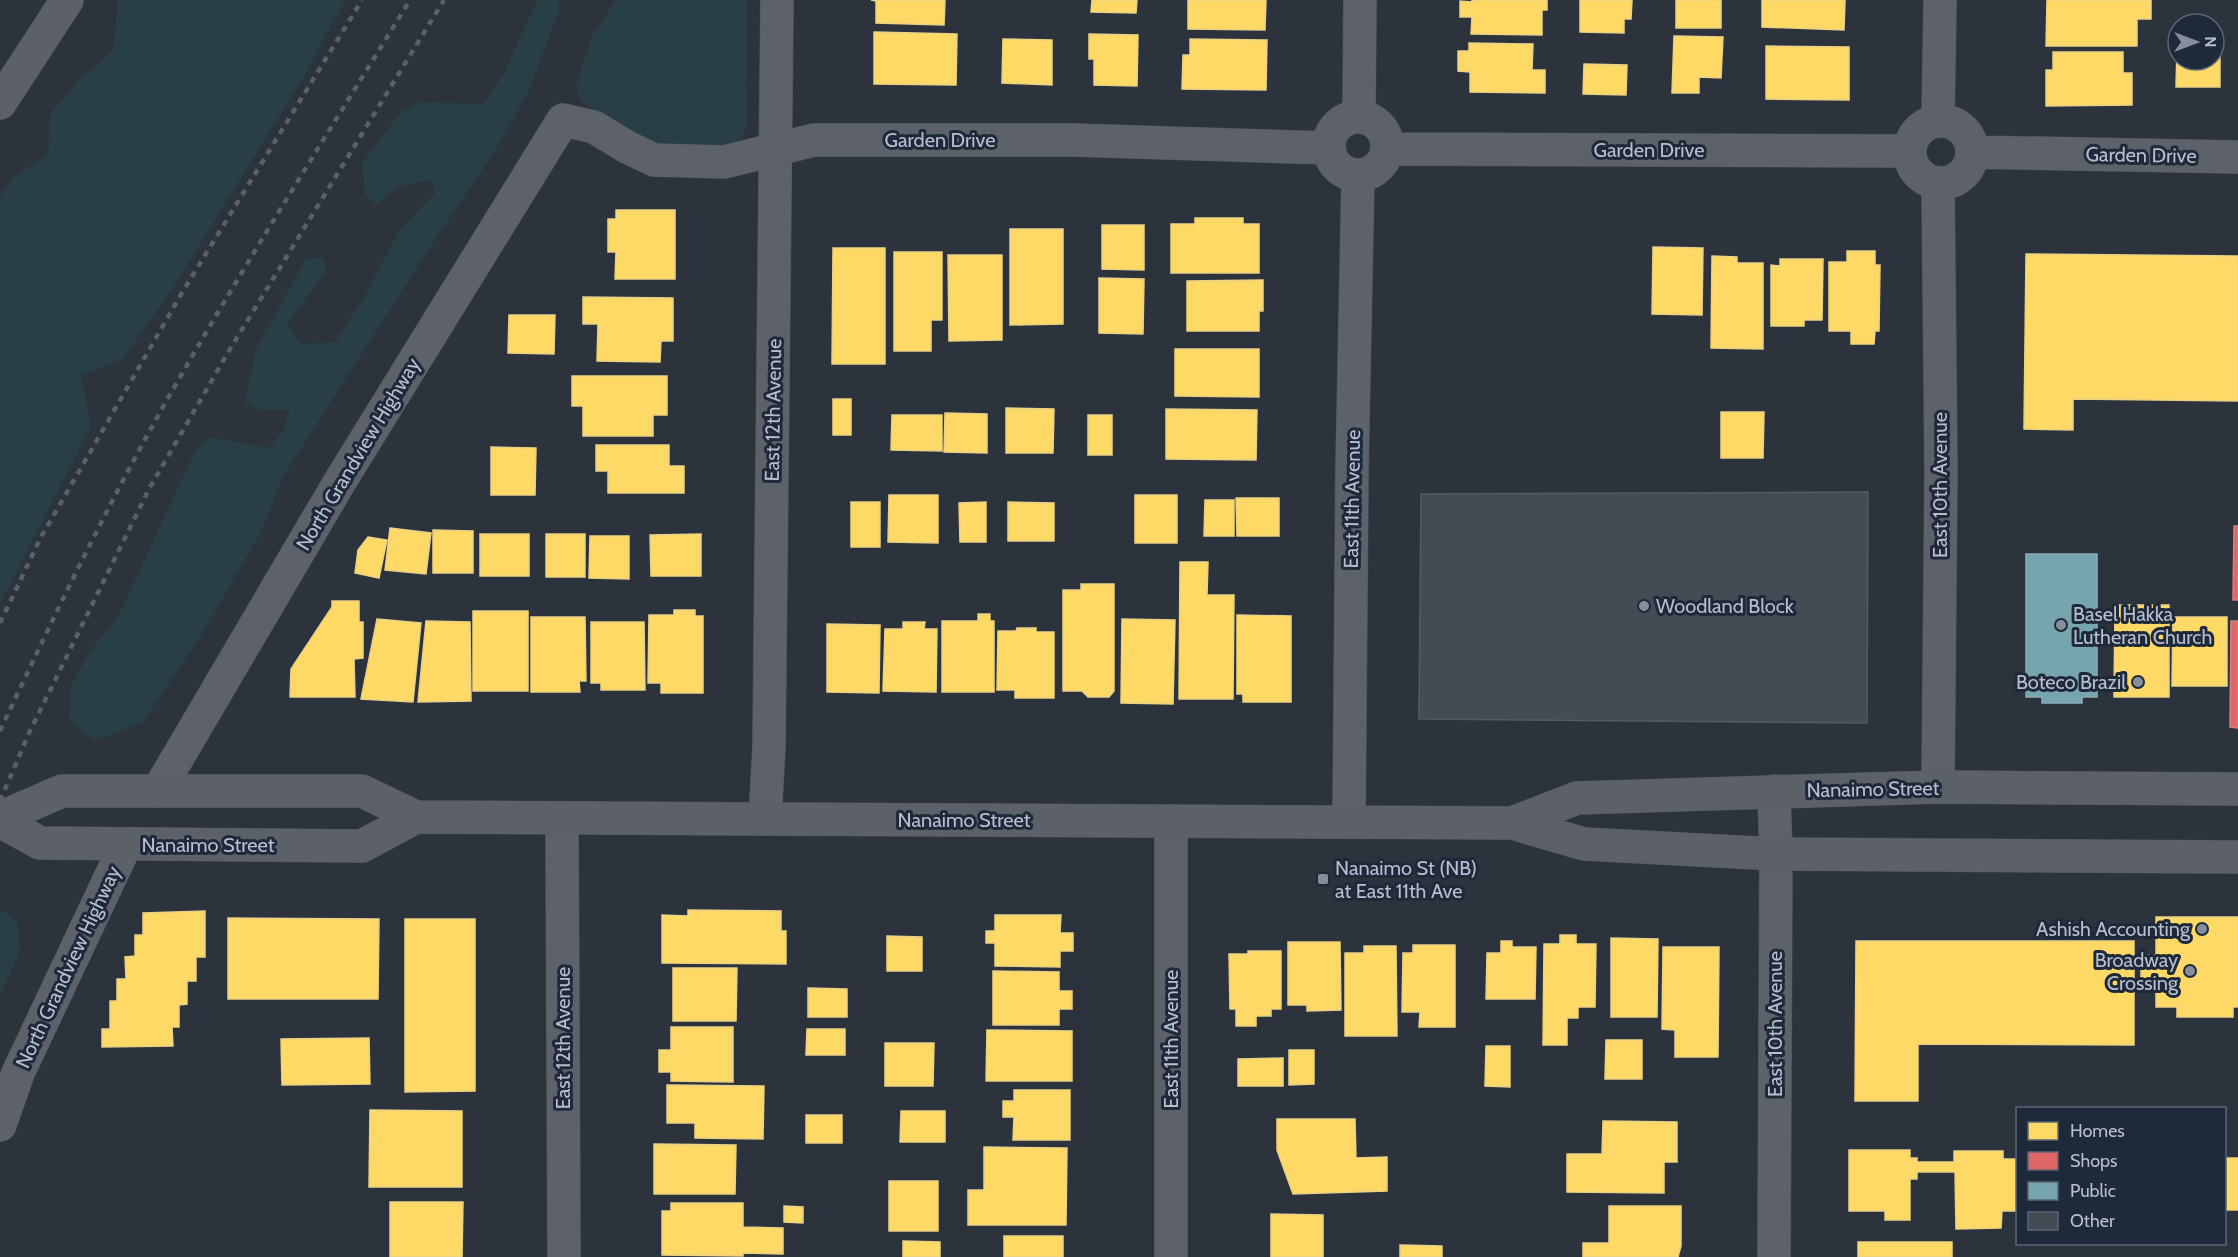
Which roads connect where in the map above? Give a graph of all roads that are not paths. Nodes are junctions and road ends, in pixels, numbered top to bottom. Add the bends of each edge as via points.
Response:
1 (67, 0) edge
2 (777, 0) edge
3 (1360, 0) edge
4 (1940, 0) edge
5 (0, 104) edge
6 (1359, 117) junction
7 (562, 120) joint
8 (1938, 121) junction
9 (775, 148) junction
10 (1329, 148) junction
11 (1388, 148) junction
12 (1910, 151) junction
13 (1972, 152) junction
14 (2238, 158) edge
15 (1358, 176) junction
16 (1938, 183) junction
17 (1938, 787) junction
18 (2238, 789) edge
19 (158, 791) junction
20 (1774, 791) junction
21 (416, 817) junction
22 (0, 819) edge
23 (562, 819) junction
24 (765, 819) junction
25 (1171, 822) junction
26 (1349, 822) junction
27 (1512, 823) junction
28 (126, 844) junction
29 (1776, 854) junction
30 (2238, 856) edge
31 (0, 1125) edge
32 (564, 1257) edge
33 (1171, 1257) edge
34 (1774, 1257) edge

1 - 5 main road
2 - 9 street, East 12th Avenue
3 - 6 street
4 - 8 street
6 - 10 street via 1334,129
6 - 11 street via 1383,130
7 - 9 street, Garden Drive via 594,127 654,160 724,162
7 - 19 street, North Grandview Highway via 339,483
8 - 12 street via 1921,127
8 - 13 street via 1958,126 1971,141
9 - 10 street, Garden Drive via 814,140 1072,141
9 - 24 street, East 12th Avenue
10 - 15 street via 1342,171
11 - 12 street, Garden Drive
11 - 15 street via 1375,171
12 - 16 street via 1915,169 1928,181
13 - 14 street, Garden Drive
13 - 16 street via 1965,171 1948,182
15 - 26 street, East 11th Avenue
16 - 17 street, East 10th Avenue
17 - 18 main road, Nanaimo Street
17 - 20 main road, Nanaimo Street
19 - 21 main road, Nanaimo Street via 362,790
19 - 22 main road, Nanaimo Street via 62,791
20 - 27 main road, Nanaimo Street via 1577,798
20 - 29 street, East 10th Avenue
21 - 23 main road, Nanaimo Street
21 - 28 main road, Nanaimo Street via 362,846
22 - 28 main road, Nanaimo Street via 40,843
23 - 24 main road, Nanaimo Street
23 - 32 street, East 12th Avenue
24 - 25 main road, Nanaimo Street
25 - 26 main road, Nanaimo Street
25 - 33 street, East 11th Avenue
26 - 27 main road, Nanaimo Street
27 - 29 main road, Nanaimo Street via 1584,844
28 - 31 street, North Grandview Highway via 18,1073
29 - 30 main road, Nanaimo Street
29 - 34 street, East 10th Avenue

